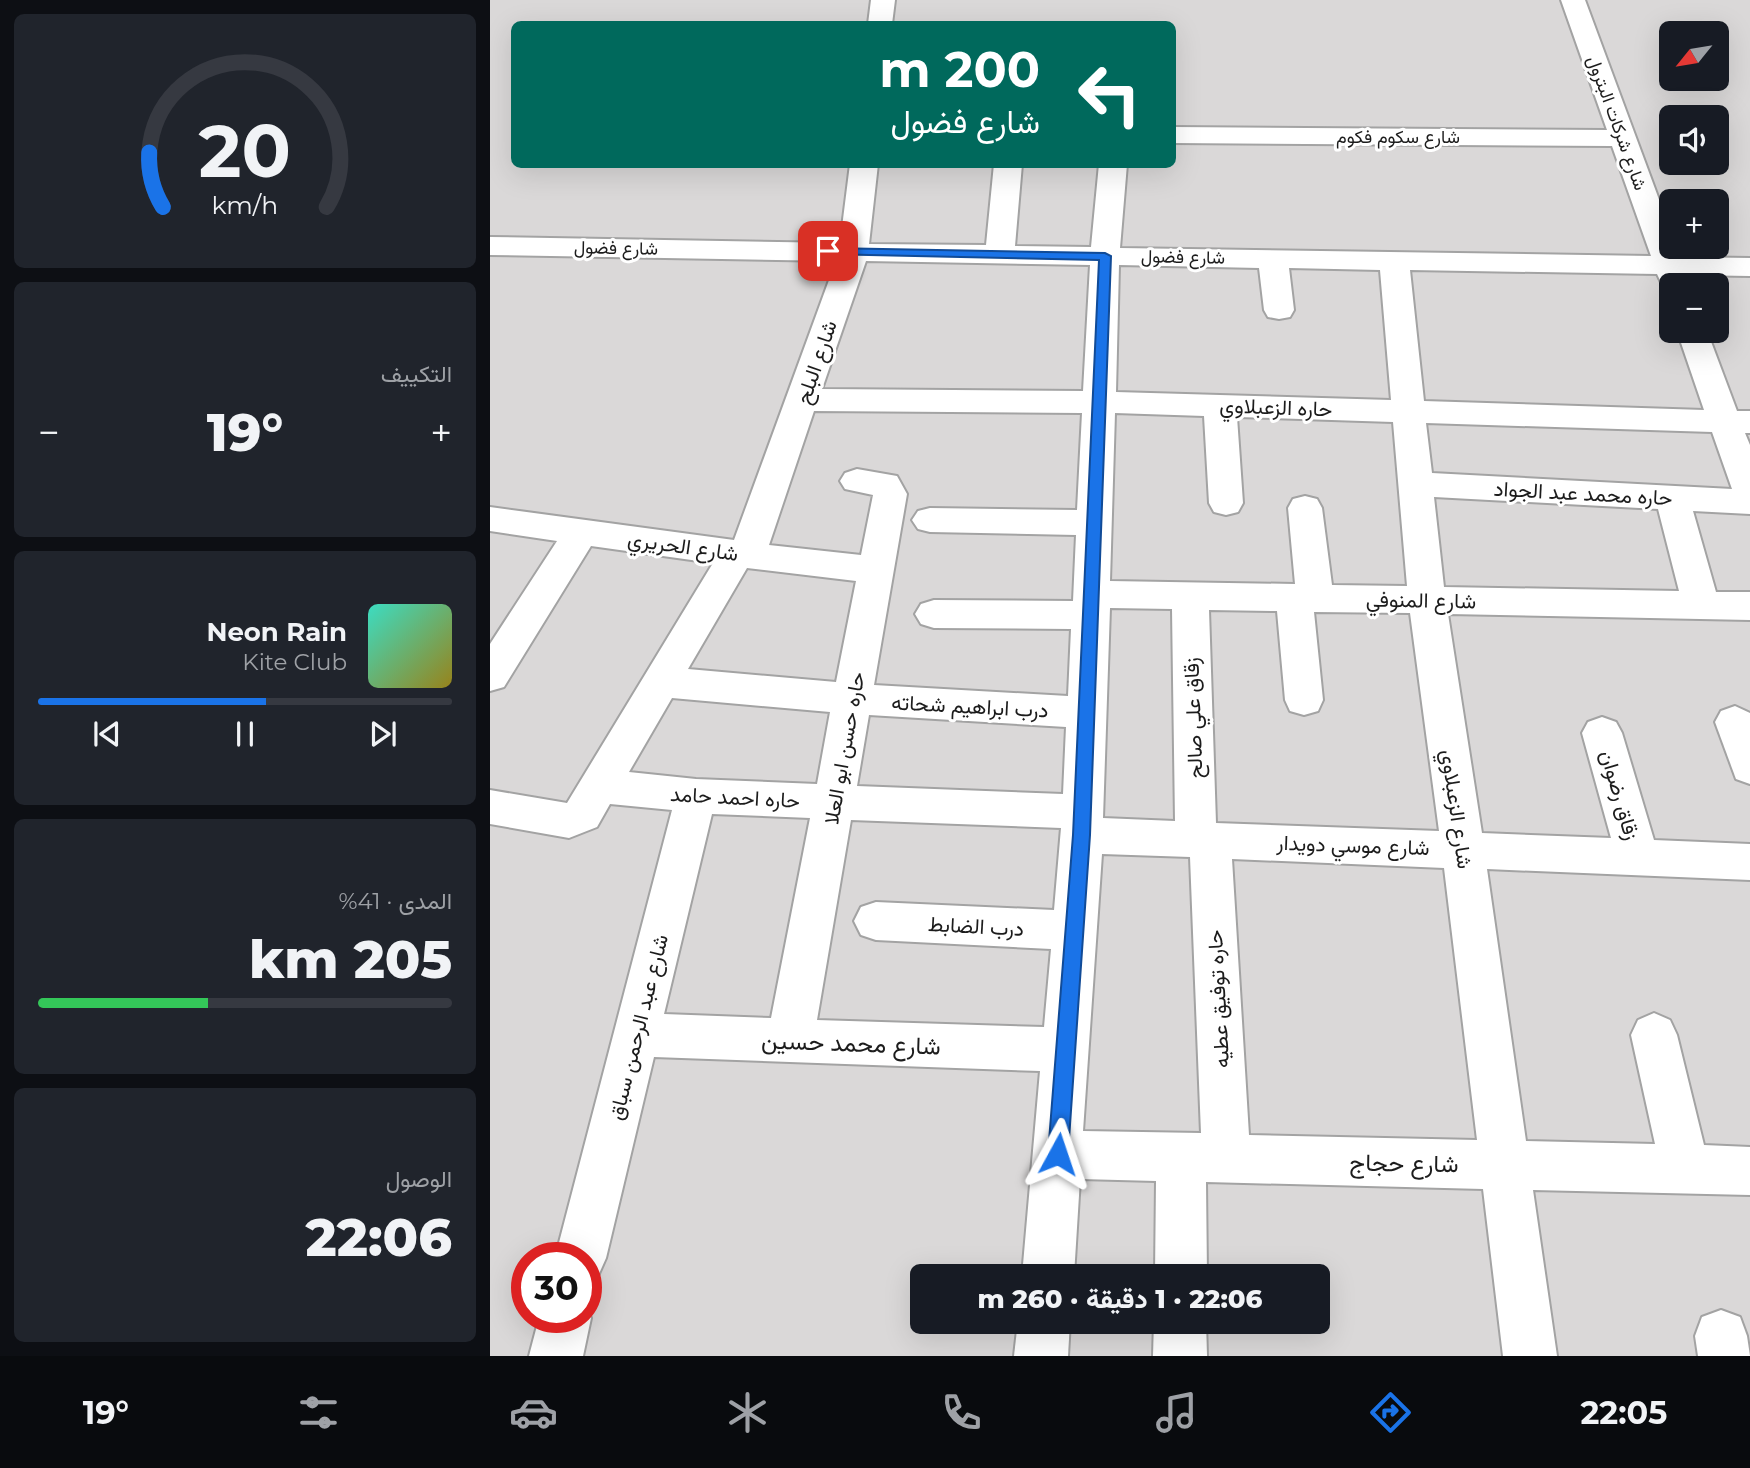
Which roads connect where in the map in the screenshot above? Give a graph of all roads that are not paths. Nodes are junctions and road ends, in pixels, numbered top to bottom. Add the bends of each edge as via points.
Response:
1 (883, 0) edge
2 (1573, 0) edge
3 (880, 21) edge
4 (1176, 135) edge
5 (1623, 138) junction
6 (864, 168) edge
7 (1008, 168) edge
8 (1113, 168) edge
9 (490, 246) edge
10 (854, 252) junction
11 (1000, 255) junction
12 (1105, 256) junction
13 (1273, 258) junction
14 (1394, 260) junction
15 (1750, 267) edge
16 (1671, 273) edge
17 (1692, 273) edge
18 (1659, 274) edge
19 (1279, 310) dead end
20 (1698, 343) edge
21 (802, 400) junction
22 (1100, 402) junction
23 (1220, 406) junction
24 (1409, 411) junction
25 (1737, 421) edge
26 (857, 481) dead end
27 (1416, 484) junction
28 (1750, 491) edge
29 (1672, 498) junction
30 (1750, 502) edge
31 (1226, 503) dead end
32 (1305, 508) dead end
33 (490, 519) edge
34 (930, 520) dead end
35 (1095, 523) junction
36 (581, 532) junction
37 (742, 554) junction
38 (876, 570) junction
39 (1190, 596) junction
40 (1304, 598) junction
41 (1427, 600) junction
42 (1701, 604) junction
43 (1091, 605) junction
44 (1750, 606) edge
45 (934, 614) dead end
46 (490, 676) edge
47 (660, 682) junction
48 (853, 699) junction
49 (1304, 700) dead end
50 (1087, 713) junction
51 (1735, 722) dead end
52 (1601, 733) dead end
53 (1750, 767) edge
54 (598, 786) junction
55 (696, 796) junction
56 (834, 802) junction
57 (490, 807) edge
58 (1082, 823) junction
59 (1203, 840) junction
60 (1463, 850) junction
61 (1638, 858) junction
62 (1750, 862) edge
63 (876, 921) dead end
64 (1075, 931) junction
65 (636, 1035) junction
66 (1654, 1035) dead end
67 (790, 1041) junction
68 (1066, 1050) junction
69 (1058, 1154) junction
70 (1204, 1158) junction
71 (1505, 1165) junction
72 (1685, 1170) junction
73 (1750, 1171) edge
74 (584, 1242) edge
75 (1049, 1264) edge
76 (1183, 1264) edge
77 (561, 1333) edge
78 (1043, 1334) edge
79 (1180, 1334) edge
80 (556, 1356) edge
81 (1041, 1356) edge
82 (1180, 1356) edge
83 (1531, 1356) edge

1 - 3 street
2 - 5 street, شارع شركات البترول
4 - 5 street, شارع سكوم فكوم
5 - 16 street, شارع شركات البترول
6 - 10 street, شارع البلح
7 - 11 street
8 - 12 street
9 - 10 street, شارع فضول
10 - 11 street, شارع فضول
10 - 21 street, شارع البلح
11 - 12 street, شارع فضول
12 - 13 street, شارع فضول
12 - 22 street
13 - 14 street, شارع فضول
13 - 19 street
14 - 18 street, شارع فضول
14 - 24 street, شارع الزعبلاوي
15 - 17 street, شارع فضول
20 - 25 street
21 - 22 street, حاره الزعبلاوي
21 - 37 street, شارع البلح
22 - 23 street, حاره الزعبلاوي
22 - 35 street
23 - 24 street, حاره الزعبلاوي
23 - 31 street
24 - 25 street, حاره الزعبلاوي
24 - 27 street, شارع الزعبلاوي
25 - 28 street
26 - 38 street, حاره حسن ابو العلا via 889,489
27 - 29 street, حاره محمد عبد الجواد
27 - 41 street, شارع الزعبلاوي
29 - 30 street, حاره محمد عبد الجواد
29 - 42 street
32 - 40 street
33 - 36 street, شارع الحريري
34 - 35 street
35 - 43 street
36 - 37 street, شارع الحريري
36 - 46 street
37 - 38 street, شارع الحريري
37 - 47 street, شارع البلح
38 - 48 street, حاره حسن ابو العلا
39 - 40 street, شارع المنوفي
39 - 43 street, شارع المنوفي
39 - 59 street, زقاق علي صالح
40 - 41 street, شارع المنوفي
40 - 49 street
41 - 42 street, شارع المنوفي
41 - 60 street, شارع الزعبلاوي
42 - 44 street, شارع المنوفي
43 - 45 street, شارع المنوفي
43 - 50 street
47 - 48 street, درب ابراهيم شحاته
47 - 54 street, شارع البلح
48 - 50 street, درب ابراهيم شحاته
48 - 56 street, حاره حسن ابو العلا
50 - 58 street
51 - 53 street
52 - 61 street, زقاق رضوان
54 - 55 street, حاره احمد حامد
54 - 57 street, شارع البلح via 577,819 569,821
55 - 56 street, حاره احمد حامد
55 - 65 street, شارع عبد الرحمن سباق
56 - 58 street, حاره احمد حامد
56 - 67 street, حاره حسن ابو العلا
58 - 59 street, شارع موسي دويدار
58 - 64 street
59 - 60 street, شارع موسي دويدار
59 - 70 street, حاره توفيق عطيه
60 - 61 street, شارع موسي دويدار
60 - 71 street, شارع الزعبلاوي
61 - 62 street, شارع موسي دويدار
63 - 64 street, درب الضابط
64 - 68 street
65 - 67 street, شارع محمد حسين
65 - 74 street, شارع عبد الرحمن سباق
66 - 72 street
67 - 68 street, شارع محمد حسين
68 - 69 street
69 - 70 street, شارع حجاج
69 - 75 street
70 - 71 street, شارع حجاج
70 - 76 street, حاره توفيق عطيه
71 - 72 street, شارع حجاج
71 - 83 street, شارع الزعبلاوي
72 - 73 street, شارع حجاج
77 - 80 street
78 - 81 street
79 - 82 street

